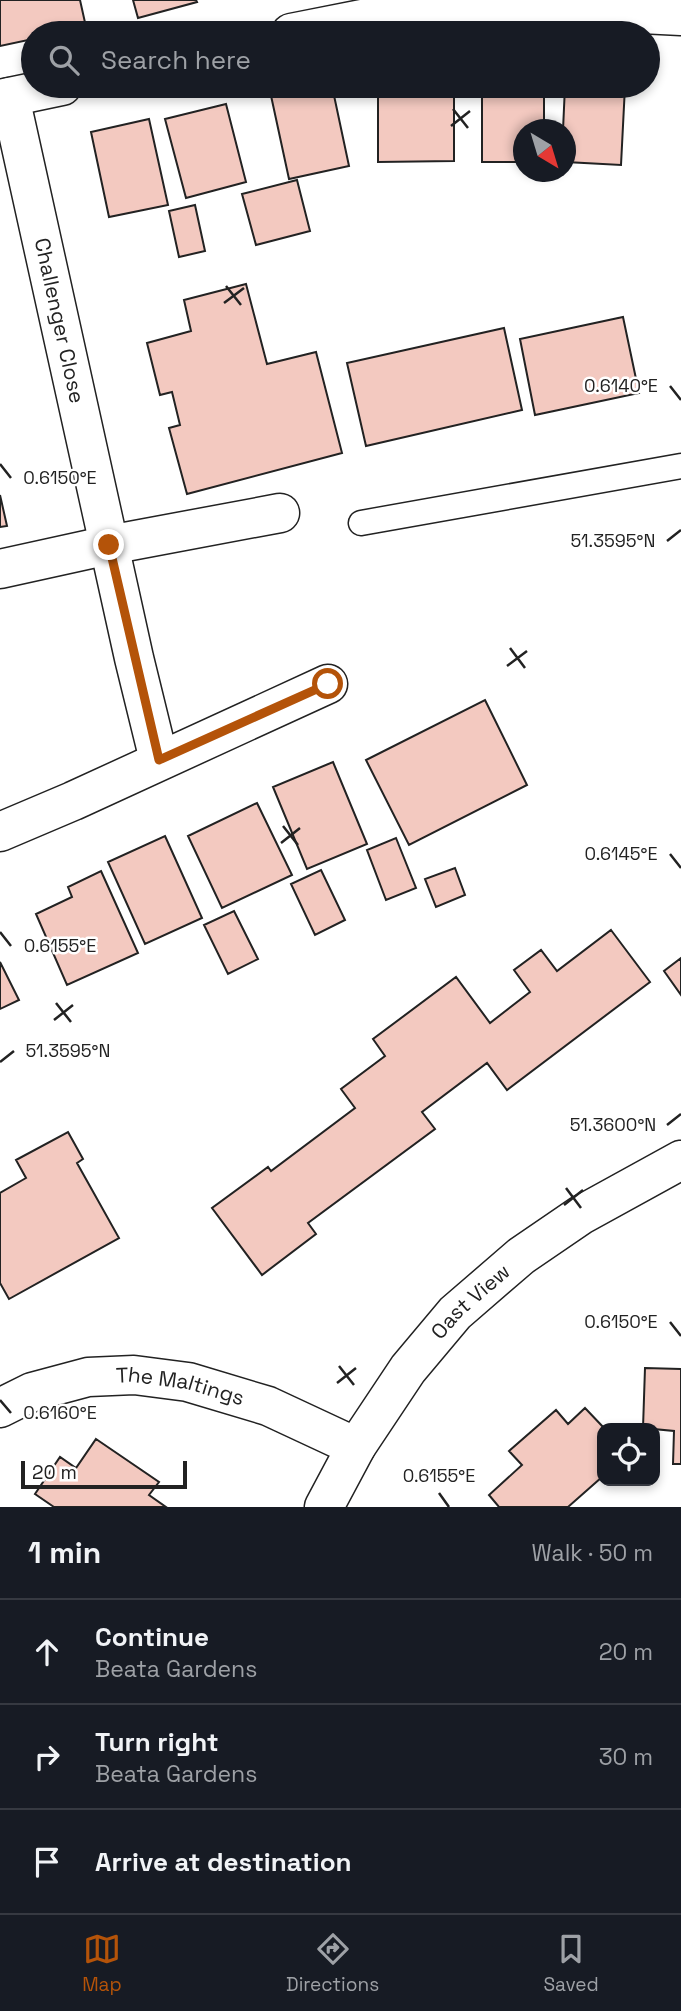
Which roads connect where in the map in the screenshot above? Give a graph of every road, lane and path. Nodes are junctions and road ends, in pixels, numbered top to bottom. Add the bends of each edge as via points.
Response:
1 (439, 6) edge
2 (681, 16) edge
3 (352, 21) edge
4 (5, 98) edge
5 (681, 466) edge
6 (280, 513) dead end
7 (361, 523) dead end
8 (109, 545) junction
9 (0, 569) edge
10 (328, 684) dead end
11 (159, 760) junction
12 (0, 832) edge
13 (681, 1160) edge
14 (0, 1408) edge
15 (356, 1447) junction
16 (324, 1507) edge

1 - 2 street
1 - 3 street
4 - 8 street, Challenger Close
5 - 7 lane
6 - 8 street
8 - 9 street
8 - 11 street, Challenger Close
10 - 11 street
11 - 12 street
13 - 15 street, Oast View via 581,1215 521,1256 455,1313 408,1369
14 - 15 street, The Maltings via 32,1392 88,1377 134,1375 188,1382 268,1406
15 - 16 street, Oast View

